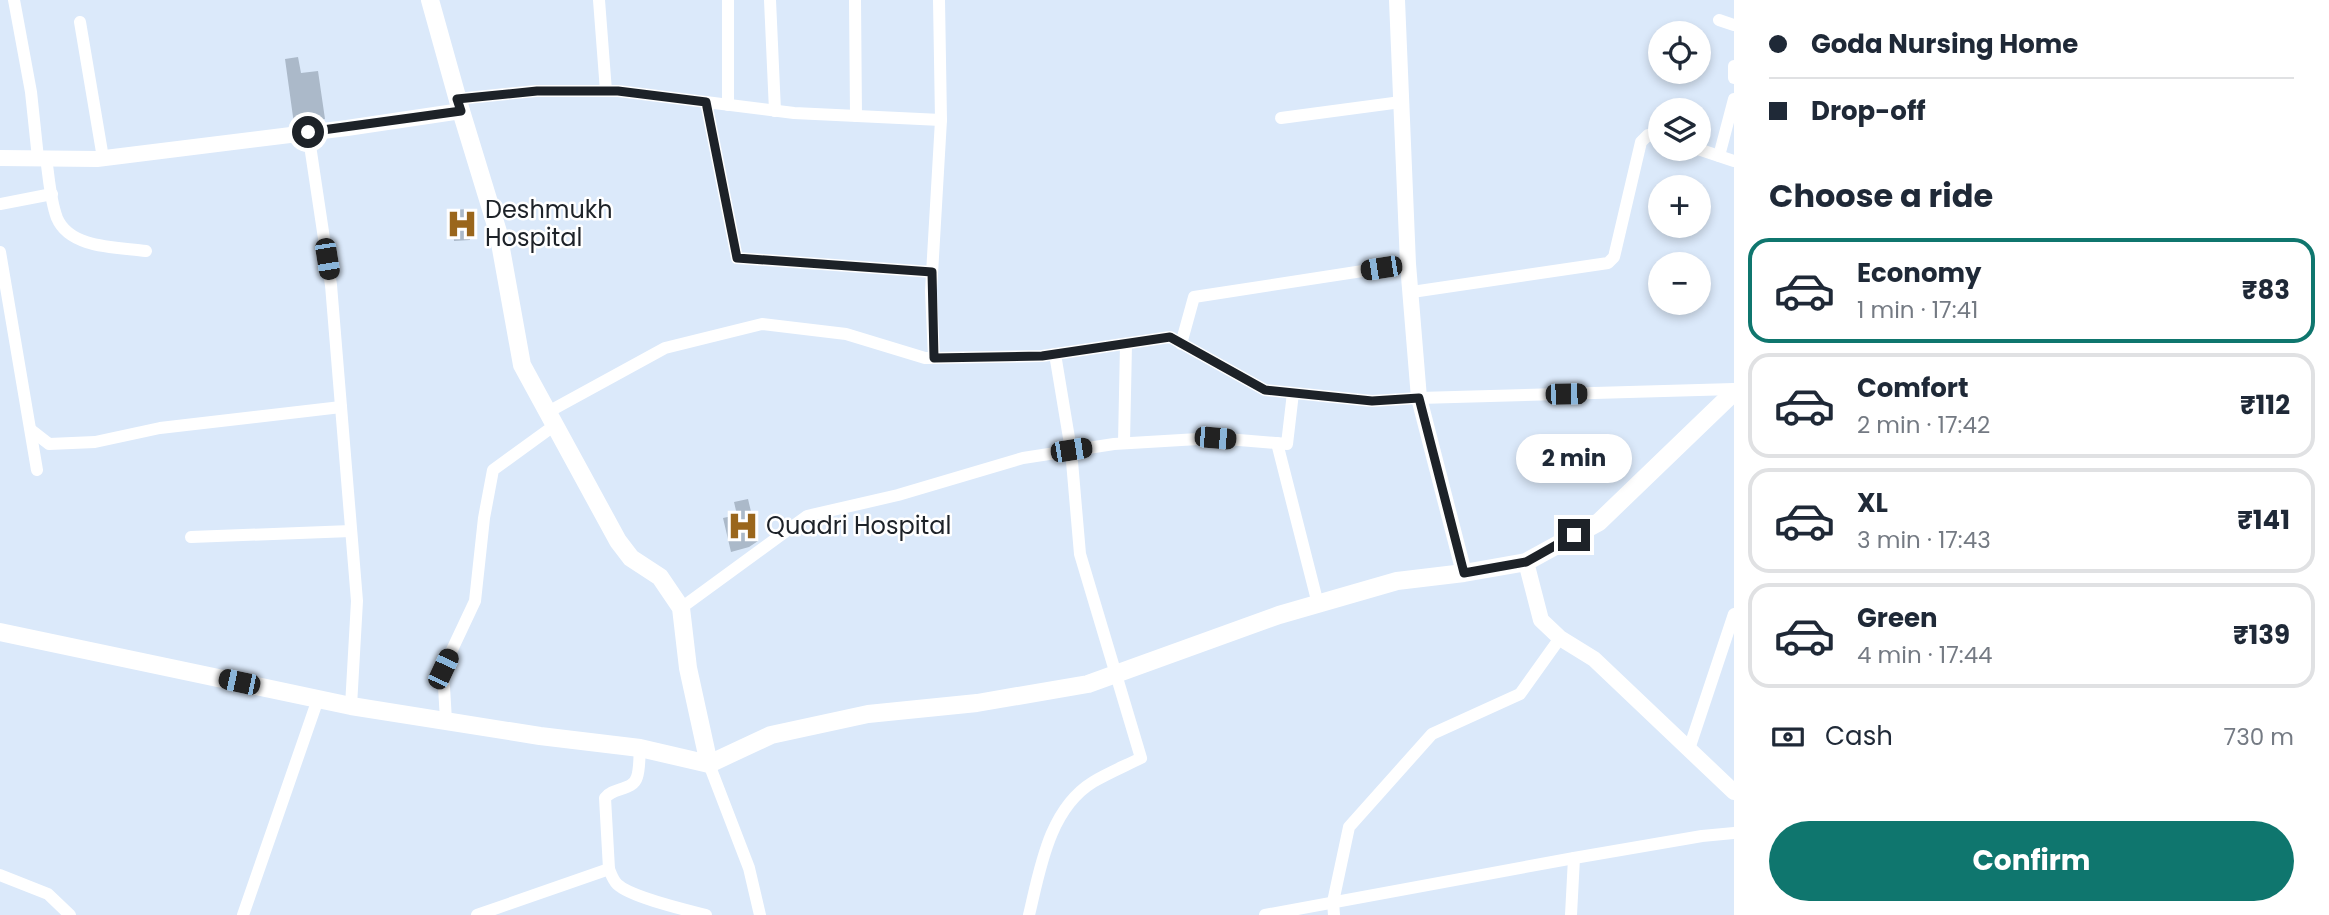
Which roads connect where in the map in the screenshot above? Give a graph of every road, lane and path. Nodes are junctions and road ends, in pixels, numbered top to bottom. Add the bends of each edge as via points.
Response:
1 (14, 0) edge
2 (430, 0) edge
3 (599, 0) edge
4 (728, 0) edge
5 (770, 0) edge
6 (855, 0) edge
7 (939, 0) edge
8 (1397, 0) edge
9 (1719, 20) dead end
10 (80, 22) dead end
11 (1734, 25) edge
12 (1734, 66) edge
13 (1734, 78) edge
14 (606, 91) junction
15 (1734, 99) edge
16 (706, 102) junction
17 (1401, 102) junction
18 (459, 105) junction
19 (728, 105) junction
20 (775, 111) junction
21 (856, 116) junction
22 (1281, 118) dead end
23 (941, 120) junction
24 (308, 132) junction
25 (1648, 135) edge
26 (1711, 153) edge
27 (1719, 156) junction
28 (0, 158) edge
29 (42, 158) junction
30 (103, 158) junction
31 (1734, 161) edge
32 (52, 194) junction
33 (0, 204) edge
34 (146, 251) dead end
35 (0, 252) edge
36 (1408, 264) junction
37 (932, 272) junction
38 (3, 284) edge
39 (1412, 292) junction
40 (1126, 344) junction
41 (1181, 344) junction
42 (1055, 354) junction
43 (934, 358) junction
44 (1734, 391) edge
45 (1293, 393) junction
46 (1419, 398) junction
47 (341, 407) junction
48 (551, 419) junction
49 (31, 430) junction
50 (1124, 443) junction
51 (1277, 443) junction
52 (1071, 450) junction
53 (37, 470) dead end
54 (351, 531) junction
55 (191, 537) dead end
56 (1526, 562) junction
57 (1464, 573) junction
58 (1318, 604) junction
59 (681, 608) junction
60 (1734, 614) edge
61 (0, 632) edge
62 (1560, 638) junction
63 (1115, 675) junction
64 (318, 699) junction
65 (351, 706) junction
66 (446, 721) junction
67 (640, 748) junction
68 (1689, 749) junction
69 (709, 764) junction
70 (1734, 792) edge
71 (1734, 833) edge
72 (1574, 858) junction
73 (609, 869) junction
74 (0, 875) edge
75 (1334, 909) edge
76 (70, 915) edge
77 (243, 915) edge
78 (477, 915) edge
79 (706, 915) edge
80 (760, 915) edge
81 (1029, 915) edge
82 (1265, 915) edge
83 (1572, 915) edge

1 - 29 street
2 - 18 main road
3 - 14 street
4 - 19 street
5 - 20 street
6 - 21 street
7 - 23 street
8 - 17 street
9 - 11 street
10 - 30 street
12 - 13 street
14 - 16 street
14 - 18 street via 537,91
15 - 27 street
16 - 19 street
16 - 37 street via 737,258
17 - 22 street
17 - 36 street
18 - 24 street
18 - 48 main road via 498,232 522,365
19 - 20 street
20 - 21 street
21 - 23 street
23 - 37 street
24 - 30 street
24 - 47 street via 331,285
25 - 39 street via 1640,142 1614,257 1608,263
26 - 27 street
27 - 31 street
28 - 29 street
29 - 30 street
29 - 32 street
32 - 33 street
32 - 34 street via 61,225 79,239
35 - 38 street
36 - 39 street
36 - 41 street via 1194,297
37 - 43 street
38 - 49 street
39 - 46 street
40 - 41 street via 1170,337
40 - 42 street
40 - 50 street
41 - 45 street via 1265,390
42 - 43 street
42 - 52 street
43 - 48 street via 846,334 762,324 665,348
44 - 46 street
44 - 56 main road via 1599,522
45 - 46 street via 1372,401
45 - 51 street via 1287,444
46 - 57 street
47 - 49 street via 160,428 95,442 49,444
47 - 54 street
48 - 59 main road via 618,541 631,558 660,577
48 - 66 street via 493,470 475,601 443,669
49 - 53 street
50 - 51 street via 1215,438
50 - 52 street
51 - 58 street
52 - 59 street via 1023,458 807,516
52 - 63 street via 1080,554
54 - 55 street
54 - 65 street via 357,601
56 - 57 main road
56 - 62 street via 1541,620
57 - 58 main road via 1396,581
58 - 63 main road
59 - 69 main road via 688,668
60 - 68 street
61 - 64 main road
62 - 68 street via 1594,659
62 - 75 street via 1520,694 1432,734 1349,827
63 - 69 main road via 1088,684 977,703 867,714 771,735
63 - 81 street via 1142,758 1091,783 1064,808 1042,858
64 - 65 main road
64 - 77 street
65 - 66 main road
66 - 67 main road
67 - 69 main road
67 - 73 street via 635,782 605,798
68 - 70 street
69 - 80 street via 749,869
71 - 72 street
72 - 75 street
72 - 83 street
73 - 78 street
73 - 79 street via 623,888
74 - 76 street via 48,894
75 - 82 street

